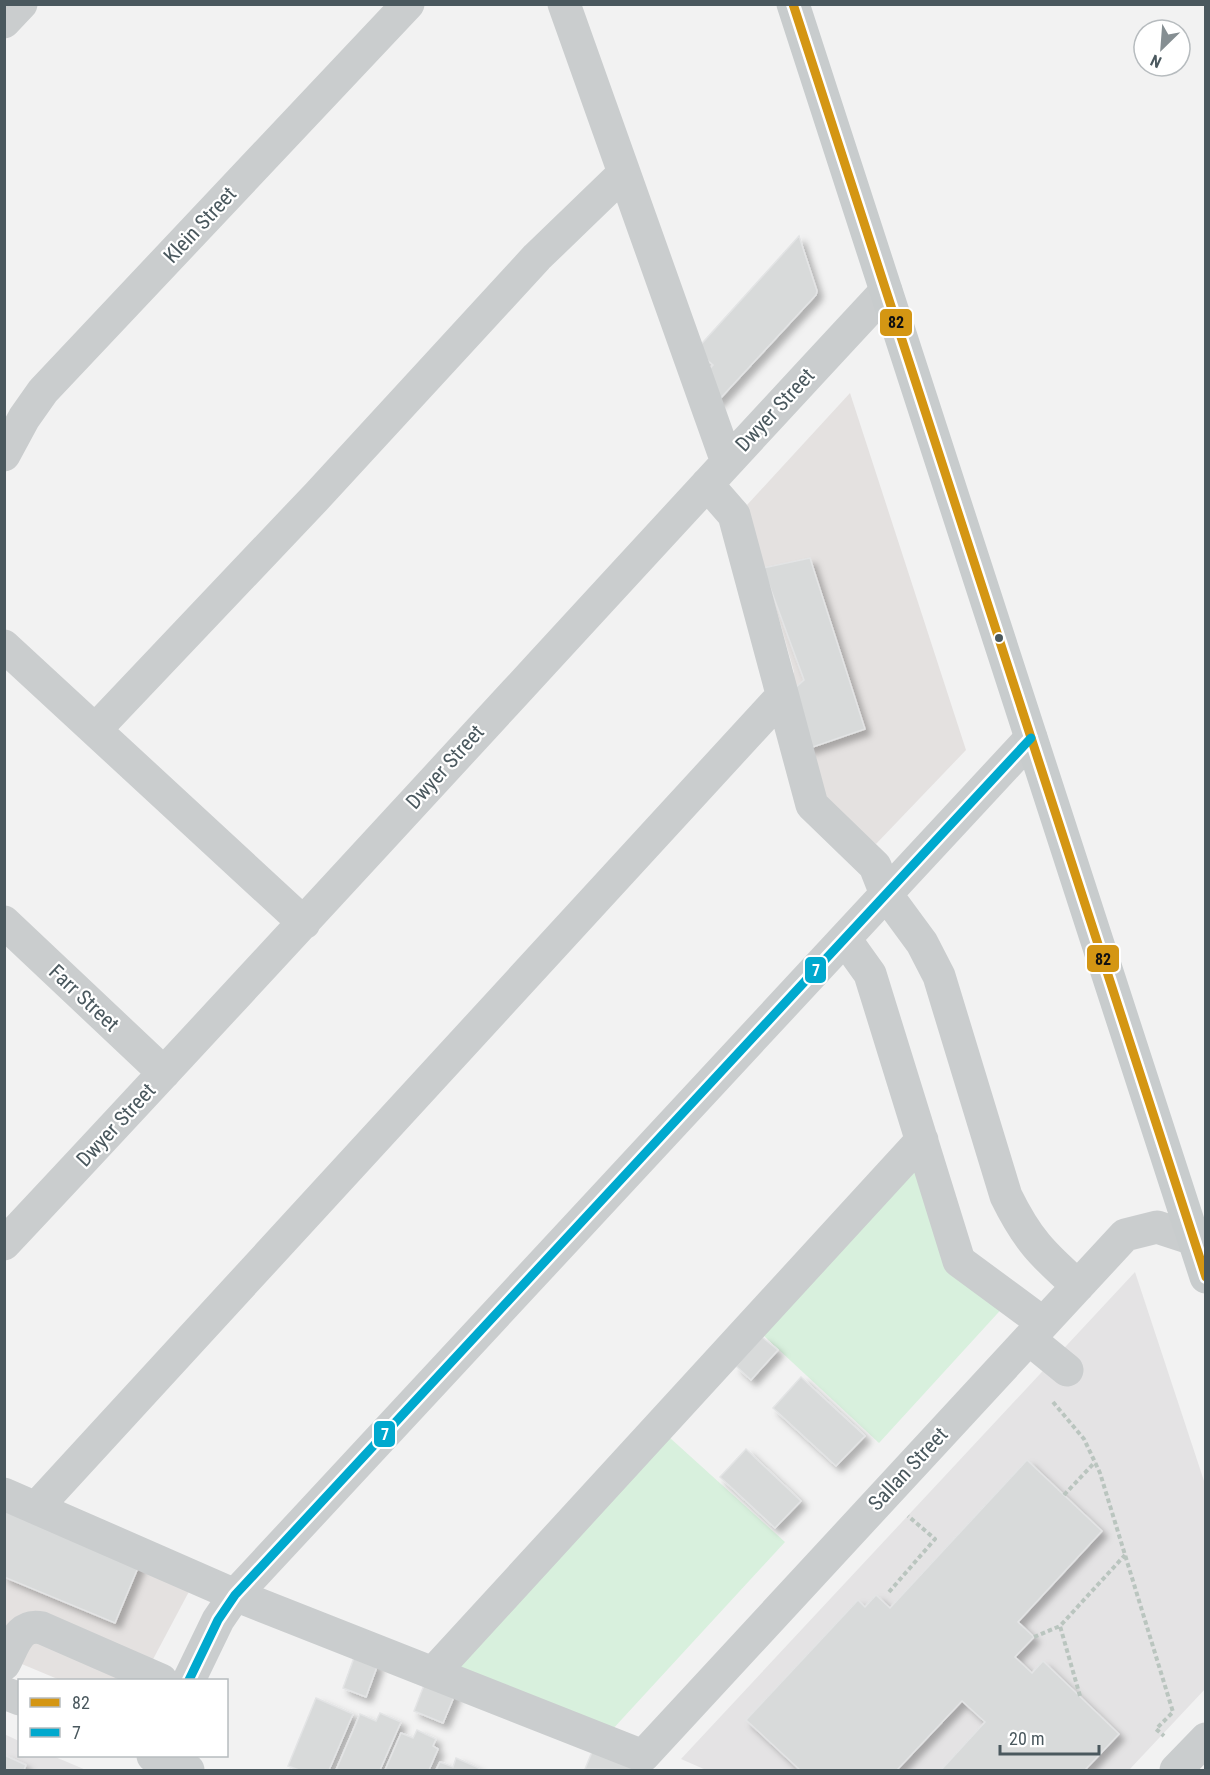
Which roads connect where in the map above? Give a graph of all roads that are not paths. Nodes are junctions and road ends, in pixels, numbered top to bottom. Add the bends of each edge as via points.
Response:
1 (21, 4) edge
2 (408, 4) edge
3 (564, 4) edge
4 (793, 4) edge
5 (4, 22) edge
6 (624, 173) junction
7 (886, 291) junction
8 (4, 455) edge
9 (717, 473) junction
10 (4, 646) edge
11 (782, 696) junction
12 (95, 730) junction
13 (1031, 738) junction
14 (886, 894) junction
15 (4, 922) edge
16 (304, 923) junction
17 (845, 939) junction
18 (165, 1073) junction
19 (922, 1140) junction
20 (1200, 1240) edge
21 (4, 1244) edge
22 (1206, 1277) edge
23 (1078, 1286) junction
24 (1036, 1331) junction
25 (1066, 1370) dead end
26 (4, 1494) edge
27 (36, 1508) junction
28 (235, 1595) junction
29 (4, 1664) edge
30 (434, 1673) junction
31 (159, 1679) edge
32 (189, 1679) edge
33 (4, 1692) edge
34 (18, 1698) edge
35 (1206, 1739) edge
36 (156, 1757) edge
37 (188, 1770) edge
38 (1176, 1770) edge

1 - 5 street
2 - 8 street, Klein Street via 43,391
3 - 6 street
4 - 7 main road
6 - 9 street
6 - 12 street via 537,257
7 - 9 street, Dwyer Street
7 - 13 main road
9 - 11 street via 734,514
9 - 16 street, Dwyer Street
10 - 12 street
11 - 14 street via 812,805 875,866
11 - 27 street
12 - 16 street
13 - 14 street
13 - 20 main road
14 - 17 street
14 - 23 street via 922,943 939,976 1006,1196 1023,1230 1044,1257
15 - 18 street, Farr Street
16 - 18 street, Dwyer Street
17 - 19 street via 870,974
17 - 28 street
18 - 21 street, Dwyer Street
19 - 24 street via 959,1261
19 - 30 street
20 - 22 main road
20 - 23 street, Sallan Street via 1157,1227 1125,1235
23 - 24 street, Sallan Street
24 - 25 street
24 - 30 street, Sallan Street via 643,1756
26 - 27 street
27 - 28 street
28 - 30 street
28 - 32 street via 218,1620
29 - 31 street via 22,1630 31,1626
33 - 34 street
35 - 38 street
36 - 37 street

